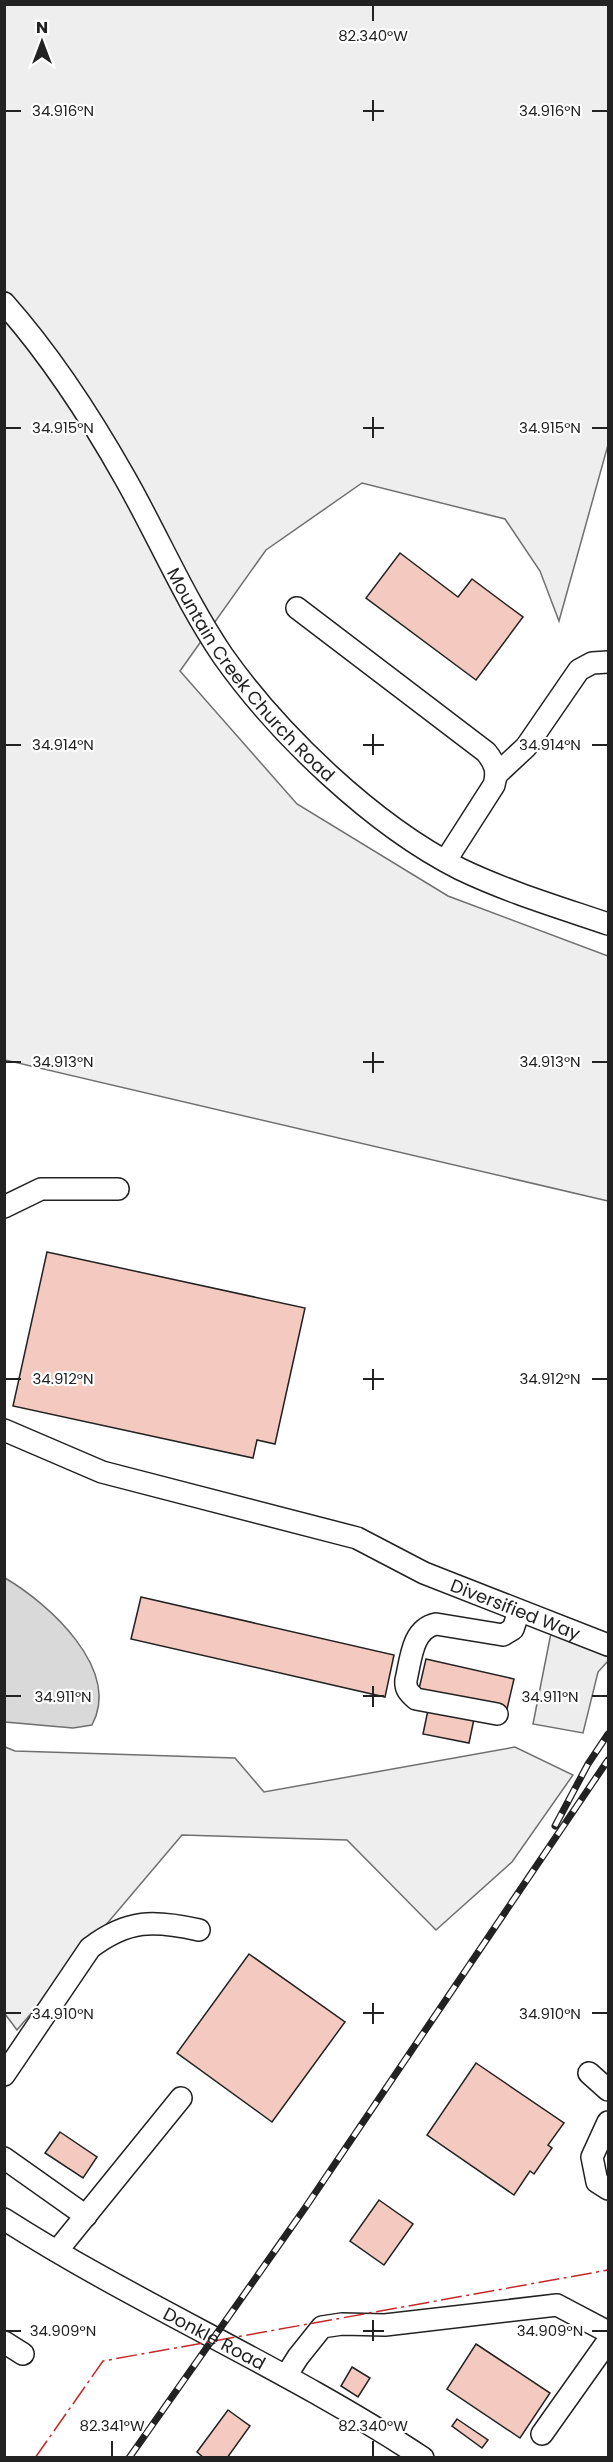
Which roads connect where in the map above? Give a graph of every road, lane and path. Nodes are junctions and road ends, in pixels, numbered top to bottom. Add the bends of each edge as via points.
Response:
1 (4, 303) edge
2 (297, 608) dead end
3 (609, 662) edge
4 (497, 774) junction
5 (446, 860) junction
6 (609, 924) edge
7 (118, 1189) dead end
8 (4, 1207) edge
9 (4, 1430) edge
10 (519, 1611) junction
11 (609, 1645) edge
12 (497, 1714) dead end
13 (199, 1930) dead end
14 (589, 2073) dead end
15 (4, 2075) edge
16 (609, 2090) edge
17 (181, 2098) dead end
18 (609, 2122) edge
19 (4, 2158) edge
20 (609, 2189) edge
21 (86, 2216) junction
22 (4, 2219) edge
23 (57, 2251) junction
24 (609, 2332) edge
25 (609, 2341) edge
26 (4, 2342) edge
27 (23, 2354) dead end
28 (286, 2376) junction
29 (542, 2434) dead end
30 (423, 2457) edge

1 - 5 street, Mountain Creek Church Road via 58,372 99,434 201,619 258,702 301,748 360,801
2 - 4 street via 486,752 495,762
3 - 4 street via 592,663 579,670 526,747
4 - 5 street via 494,785
5 - 6 street, Mountain Creek Church Road via 512,892
7 - 8 street via 41,1189
9 - 10 street, Diversified Way via 102,1472 357,1538 424,1573
10 - 11 street, Diversified Way
10 - 12 street via 513,1629 503,1635 436,1624 427,1626 416,1639 406,1680 409,1693 416,1699
13 - 15 street via 138,1924 105,1936 90,1948
14 - 16 street
17 - 21 street
18 - 20 street via 592,2157 597,2182
19 - 21 street
21 - 23 street
22 - 23 street, Donkle Road
23 - 28 street, Donkle Road
24 - 28 street via 557,2305 385,2325 332,2325 322,2327
25 - 29 street
26 - 27 street
28 - 30 street, Donkle Road

